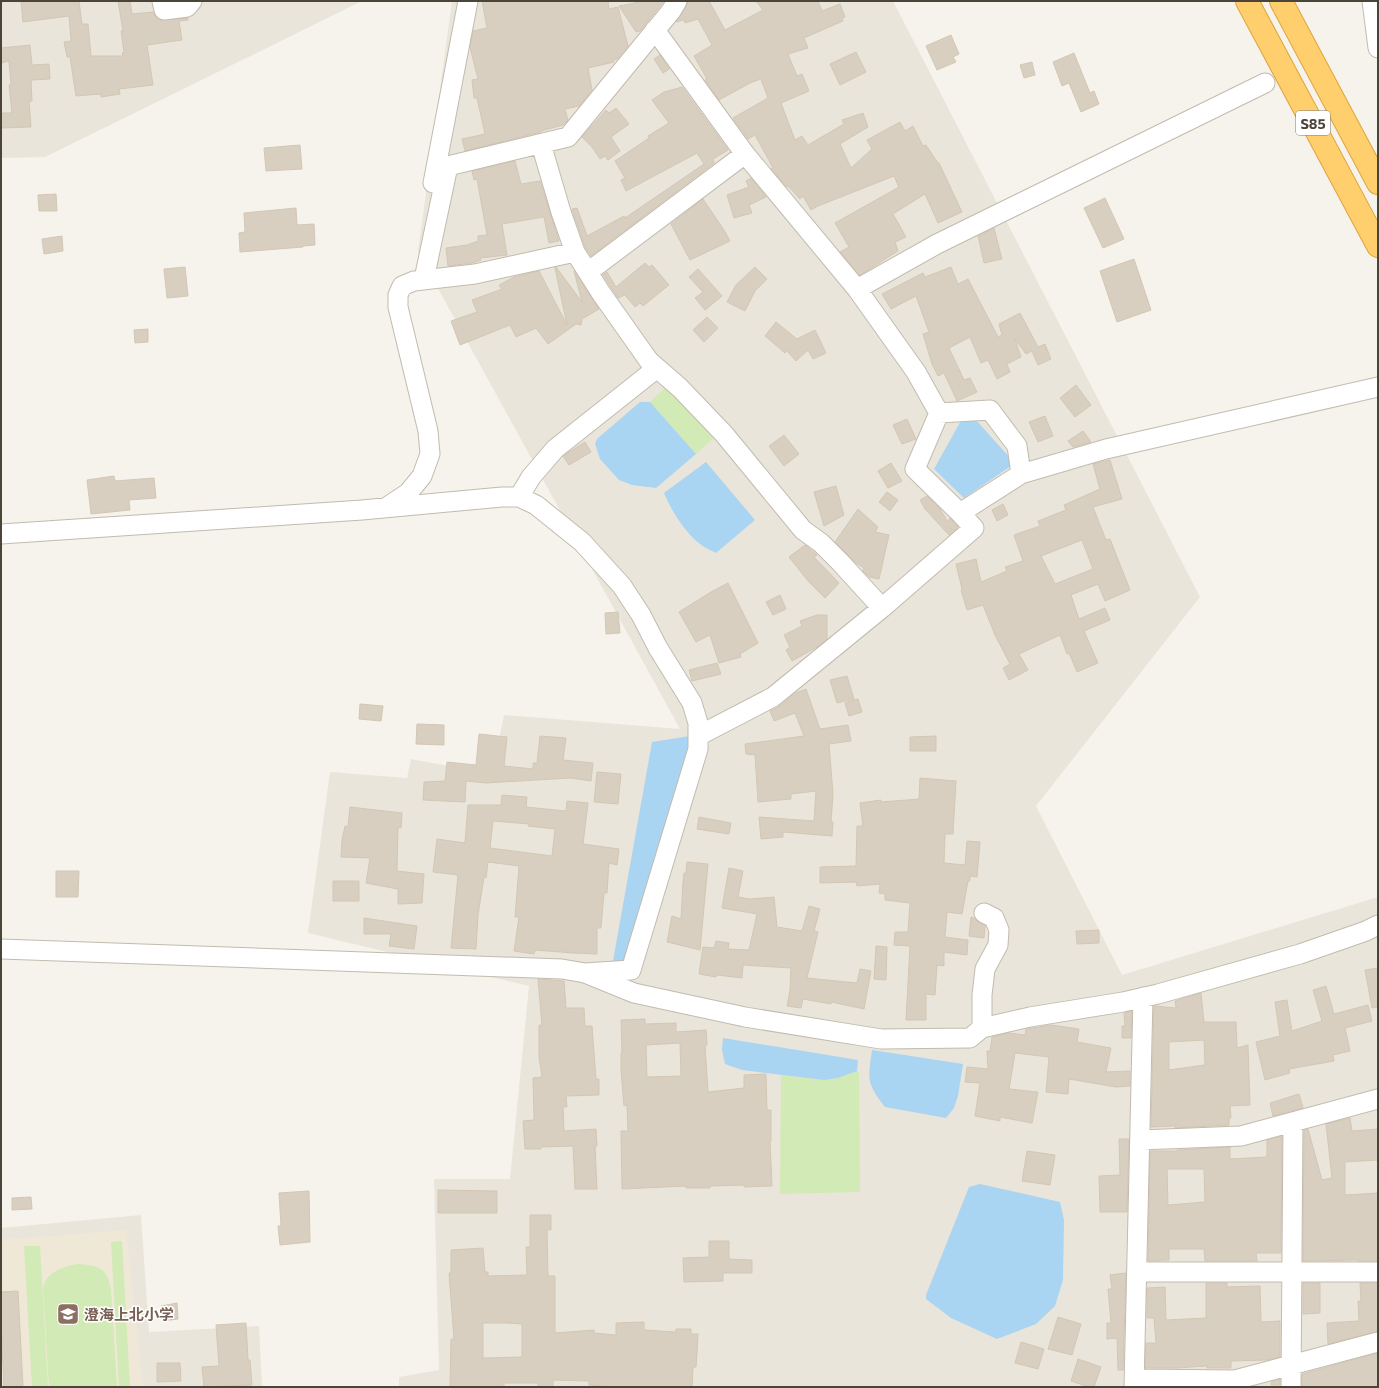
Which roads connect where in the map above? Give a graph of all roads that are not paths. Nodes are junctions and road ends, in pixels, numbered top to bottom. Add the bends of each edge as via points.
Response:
1 (162, 1) edge
2 (192, 1) edge
3 (468, 1) edge
4 (677, 1) edge
5 (1247, 1) edge
6 (1281, 1) edge
7 (1372, 1) edge
8 (655, 30) junction
9 (1378, 48) edge
10 (1266, 83) dead end
11 (542, 144) junction
12 (745, 154) junction
13 (1378, 183) edge
14 (1378, 246) edge
15 (575, 252) junction
16 (588, 272) junction
17 (419, 280) junction
18 (857, 289) junction
19 (657, 368) junction
20 (1378, 387) edge
21 (938, 413) junction
22 (1021, 474) junction
23 (519, 497) junction
24 (384, 508) junction
25 (960, 513) junction
26 (1, 534) edge
27 (882, 608) junction
28 (698, 736) junction
29 (984, 913) dead end
30 (1378, 925) edge
31 (1, 949) edge
32 (586, 973) junction
33 (1143, 998) junction
34 (982, 1028) junction
35 (1378, 1099) edge
36 (1293, 1122) junction
37 (1140, 1140) junction
38 (1137, 1272) junction
39 (1292, 1272) junction
40 (1378, 1272) edge
41 (1378, 1342) edge
42 (1291, 1365) junction
43 (1134, 1383) edge
44 (1291, 1387) edge

1 - 2 street via 164,10 187,8
3 - 17 street
4 - 8 street
5 - 14 highway, S85
6 - 13 highway, S85
7 - 9 street
8 - 11 street via 568,137
8 - 12 street
10 - 18 street via 944,240
11 - 15 street
11 - 17 street via 448,166
12 - 16 street
12 - 18 street
15 - 16 street
15 - 17 street via 475,274
16 - 19 street via 649,361
17 - 24 street via 402,286 398,295 398,307 428,431 430,454 422,476 408,493
18 - 21 street via 916,372
19 - 23 street via 555,449 531,477
19 - 27 street via 724,434 803,530 821,543
20 - 22 street via 1106,450
21 - 22 street via 990,410 1017,446
21 - 25 street via 915,469
22 - 25 street
23 - 24 street
23 - 28 street via 536,505 582,542 622,586 692,703 698,723
24 - 26 street
25 - 27 street via 974,528
27 - 28 street via 773,697
28 - 32 street via 698,750 631,970
29 - 34 street via 994,918 999,930 998,945 985,969
30 - 33 street via 1300,954
31 - 32 street via 527,966
32 - 34 street via 634,993 745,1017 881,1038 970,1038
33 - 34 street via 1030,1016
33 - 37 street
35 - 36 street
36 - 37 street via 1241,1136
36 - 39 street
37 - 38 street
38 - 39 street
38 - 43 street
39 - 40 street
39 - 42 street
41 - 42 street
42 - 43 street via 1235,1380
42 - 44 street

